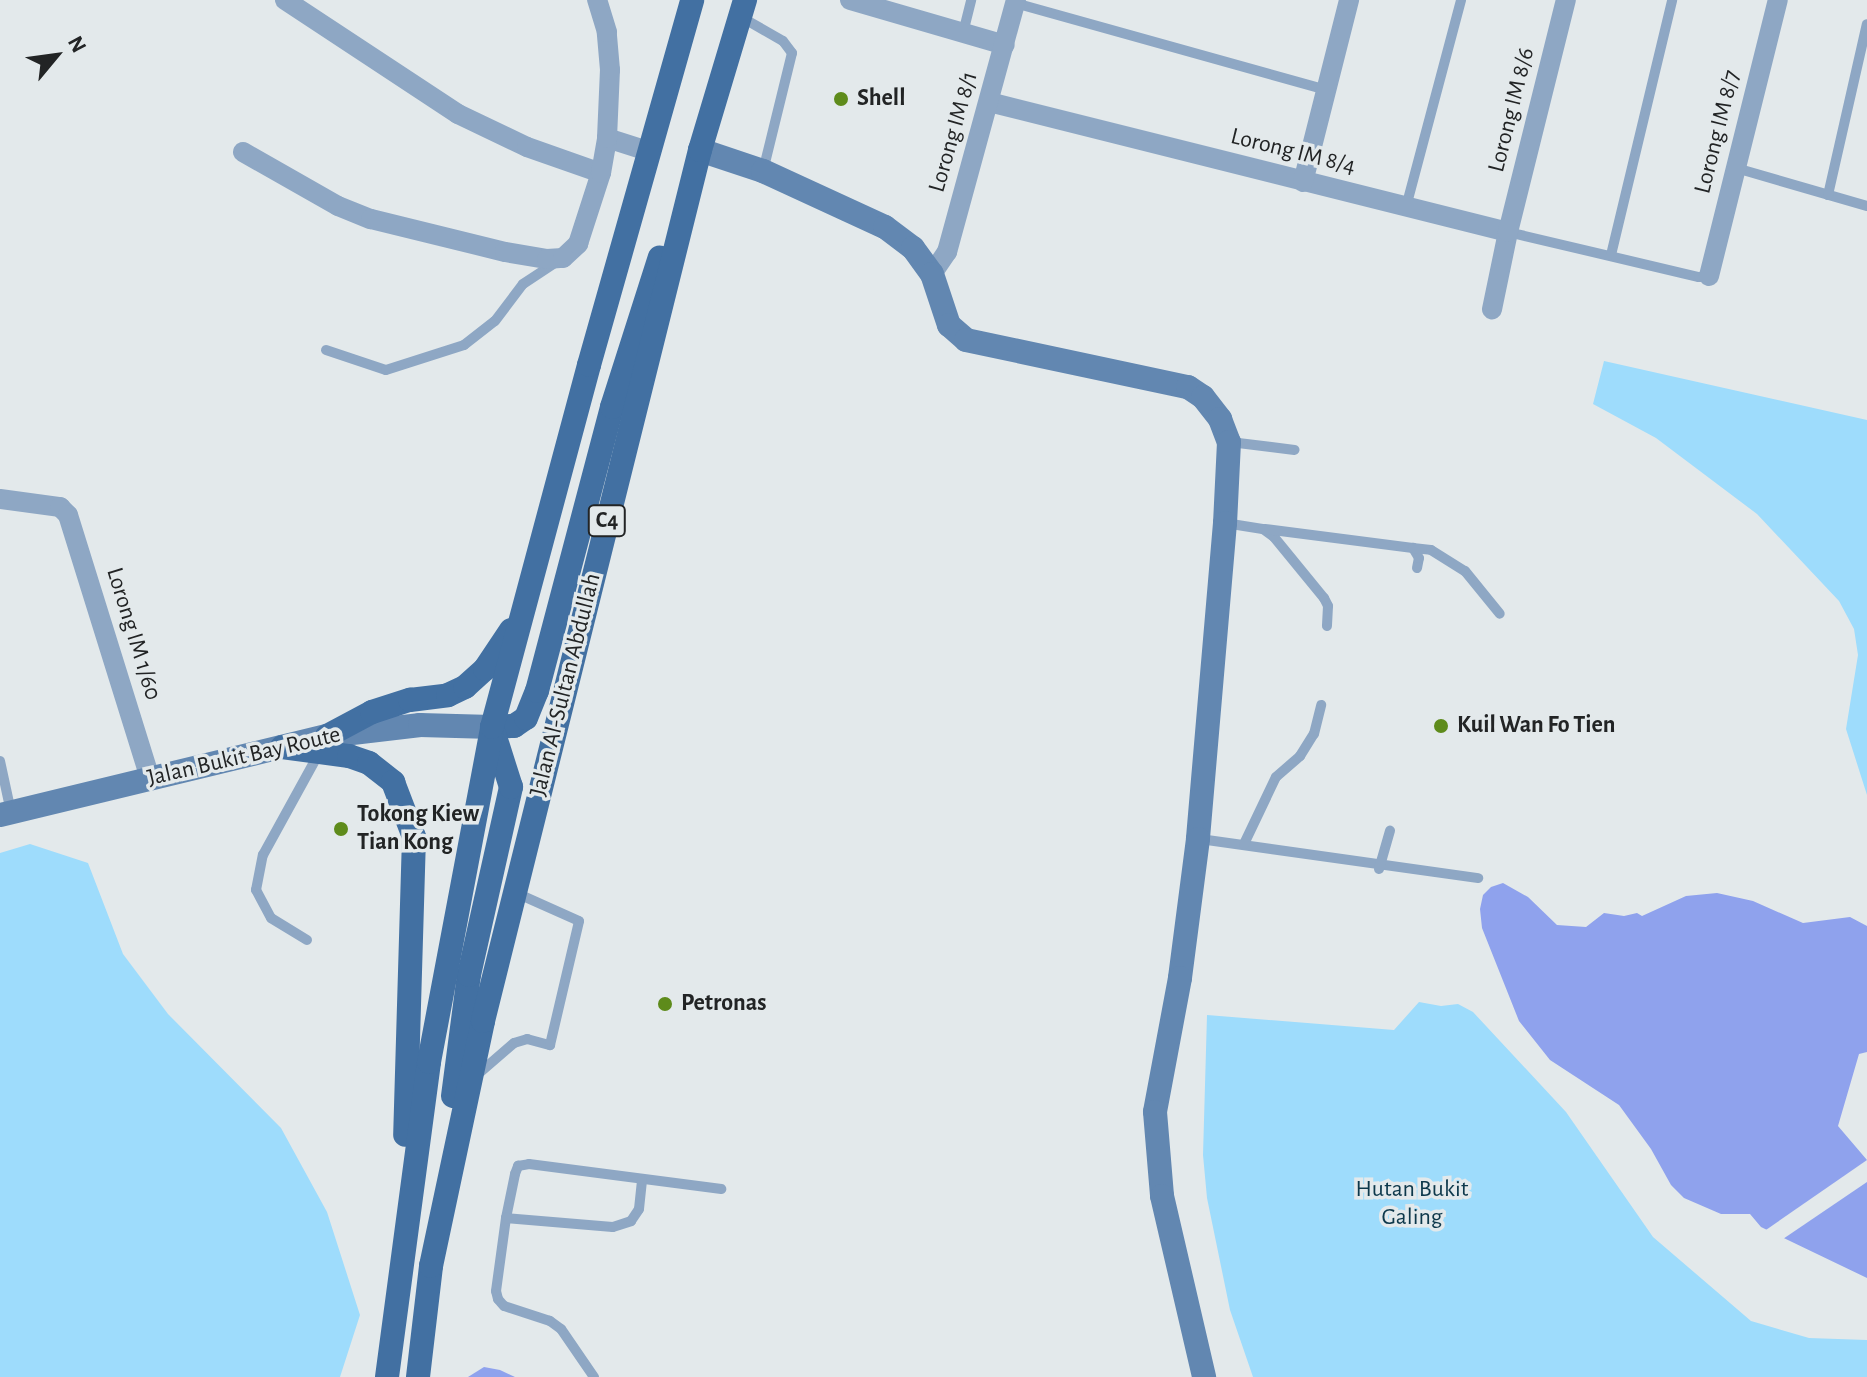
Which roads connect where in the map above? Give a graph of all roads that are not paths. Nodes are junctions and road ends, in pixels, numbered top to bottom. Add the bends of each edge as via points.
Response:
1 (285, 0) edge
2 (597, 0) edge
3 (692, 0) edge
4 (850, 0) edge
5 (971, 0) edge
6 (1349, 0) edge
7 (1461, 0) edge
8 (1566, 0) edge
9 (1672, 0) edge
10 (1778, 0) edge
11 (1016, 1) edge
12 (743, 8) edge
13 (1867, 24) edge
14 (963, 33) junction
15 (1005, 45) junction
16 (1327, 90) junction
17 (989, 102) junction
18 (607, 138) junction
19 (700, 150) junction
20 (243, 152) dead end
21 (651, 152) junction
22 (1736, 168) junction
23 (763, 171) junction
24 (601, 173) junction
25 (1303, 182) junction
26 (1828, 195) junction
27 (1867, 206) edge
28 (1406, 207) junction
29 (1508, 232) junction
30 (1611, 255) junction
31 (563, 258) junction
32 (932, 274) junction
33 (1709, 276) joint
34 (1492, 309) dead end
35 (326, 350) dead end
36 (1229, 442) junction
37 (1295, 450) dead end
38 (0, 499) edge
39 (1225, 523) junction
40 (1263, 529) junction
41 (1413, 548) junction
42 (1417, 568) dead end
43 (1500, 614) dead end
44 (521, 616) junction
45 (1327, 626) dead end
46 (1321, 705) dead end
47 (492, 727) junction
48 (324, 744) junction
49 (0, 761) edge
50 (150, 779) junction
51 (5, 814) edge
52 (1390, 831) dead end
53 (1198, 839) junction
54 (1244, 844) junction
55 (1380, 868) junction
56 (1478, 878) dead end
57 (514, 892) junction
58 (307, 940) dead end
59 (471, 1082) junction
60 (642, 1181) junction
61 (721, 1189) dead end
62 (506, 1218) junction
63 (431, 1266) junction
64 (400, 1269) junction
65 (387, 1377) edge
66 (418, 1377) edge
67 (594, 1377) edge
68 (1204, 1377) edge

1 - 24 street via 486,129
2 - 18 street via 610,70
3 - 21 main road, C4
4 - 14 street
5 - 14 lane
6 - 16 street
7 - 28 lane
8 - 29 street, Lorong IM 8/6
9 - 30 lane
10 - 22 street, Lorong IM 8/7
11 - 15 street, Lorong IM 8/1
11 - 16 lane
12 - 19 main road, Jalan Al-Sultan Abdullah / C4
12 - 23 lane via 792,53
13 - 26 lane
14 - 15 street
15 - 17 street, Lorong IM 8/1
16 - 25 street
17 - 25 street, Lorong IM 8/4
17 - 32 street, Lorong IM 8/1 via 947,252
18 - 21 street
18 - 24 street
19 - 23 street
19 - 47 main road via 642,307 537,691 526,718 514,726
19 - 57 main road, Jalan Al-Sultan Abdullah / C4
20 - 31 street via 371,219 505,252
21 - 44 main road, C4
22 - 26 lane
22 - 33 street, Lorong IM 8/7
23 - 32 street via 885,227 913,248
24 - 31 street via 578,244
25 - 28 street, Lorong IM 8/4
26 - 27 lane
28 - 29 street, Lorong IM 8/4
29 - 30 lane
29 - 34 street
30 - 33 lane
31 - 35 lane via 523,284 495,321 464,345 386,370
32 - 36 street via 949,325 966,340 1188,387 1220,419
36 - 37 lane
36 - 39 street
38 - 50 street, Lorong IM 1/60 via 60,507 75,529
39 - 40 lane
39 - 53 street
40 - 41 lane
40 - 45 lane via 1324,598
41 - 42 lane
41 - 43 lane via 1431,550 1465,571
44 - 47 main road, C4
44 - 48 main road via 485,669 465,687 372,712
46 - 54 lane via 1314,734 1300,756 1276,777
47 - 48 street, Jalan Bukit Bay Route via 420,725
47 - 63 main road via 511,787 469,975
47 - 64 main road, C4 via 451,932
48 - 50 street, Jalan Bukit Bay Route via 282,747
48 - 58 lane via 263,855 256,890 271,918
48 - 64 main road via 369,763 393,782 414,837
49 - 51 lane
50 - 51 street, Jalan Bukit Bay Route
52 - 55 lane
53 - 54 lane
53 - 68 street via 1155,1112 1162,1196
54 - 55 lane
55 - 56 lane
57 - 59 main road, Jalan Al-Sultan Abdullah / C4
57 - 59 lane via 579,921 550,1045 527,1039 514,1043
59 - 63 main road, Jalan Al-Sultan Abdullah / C4
60 - 61 lane
60 - 62 lane via 639,1209 631,1221 613,1227
60 - 62 lane via 518,1166
62 - 67 lane via 498,1299 561,1329
63 - 66 main road, Jalan Al-Sultan Abdullah / C4
64 - 65 main road, C4

